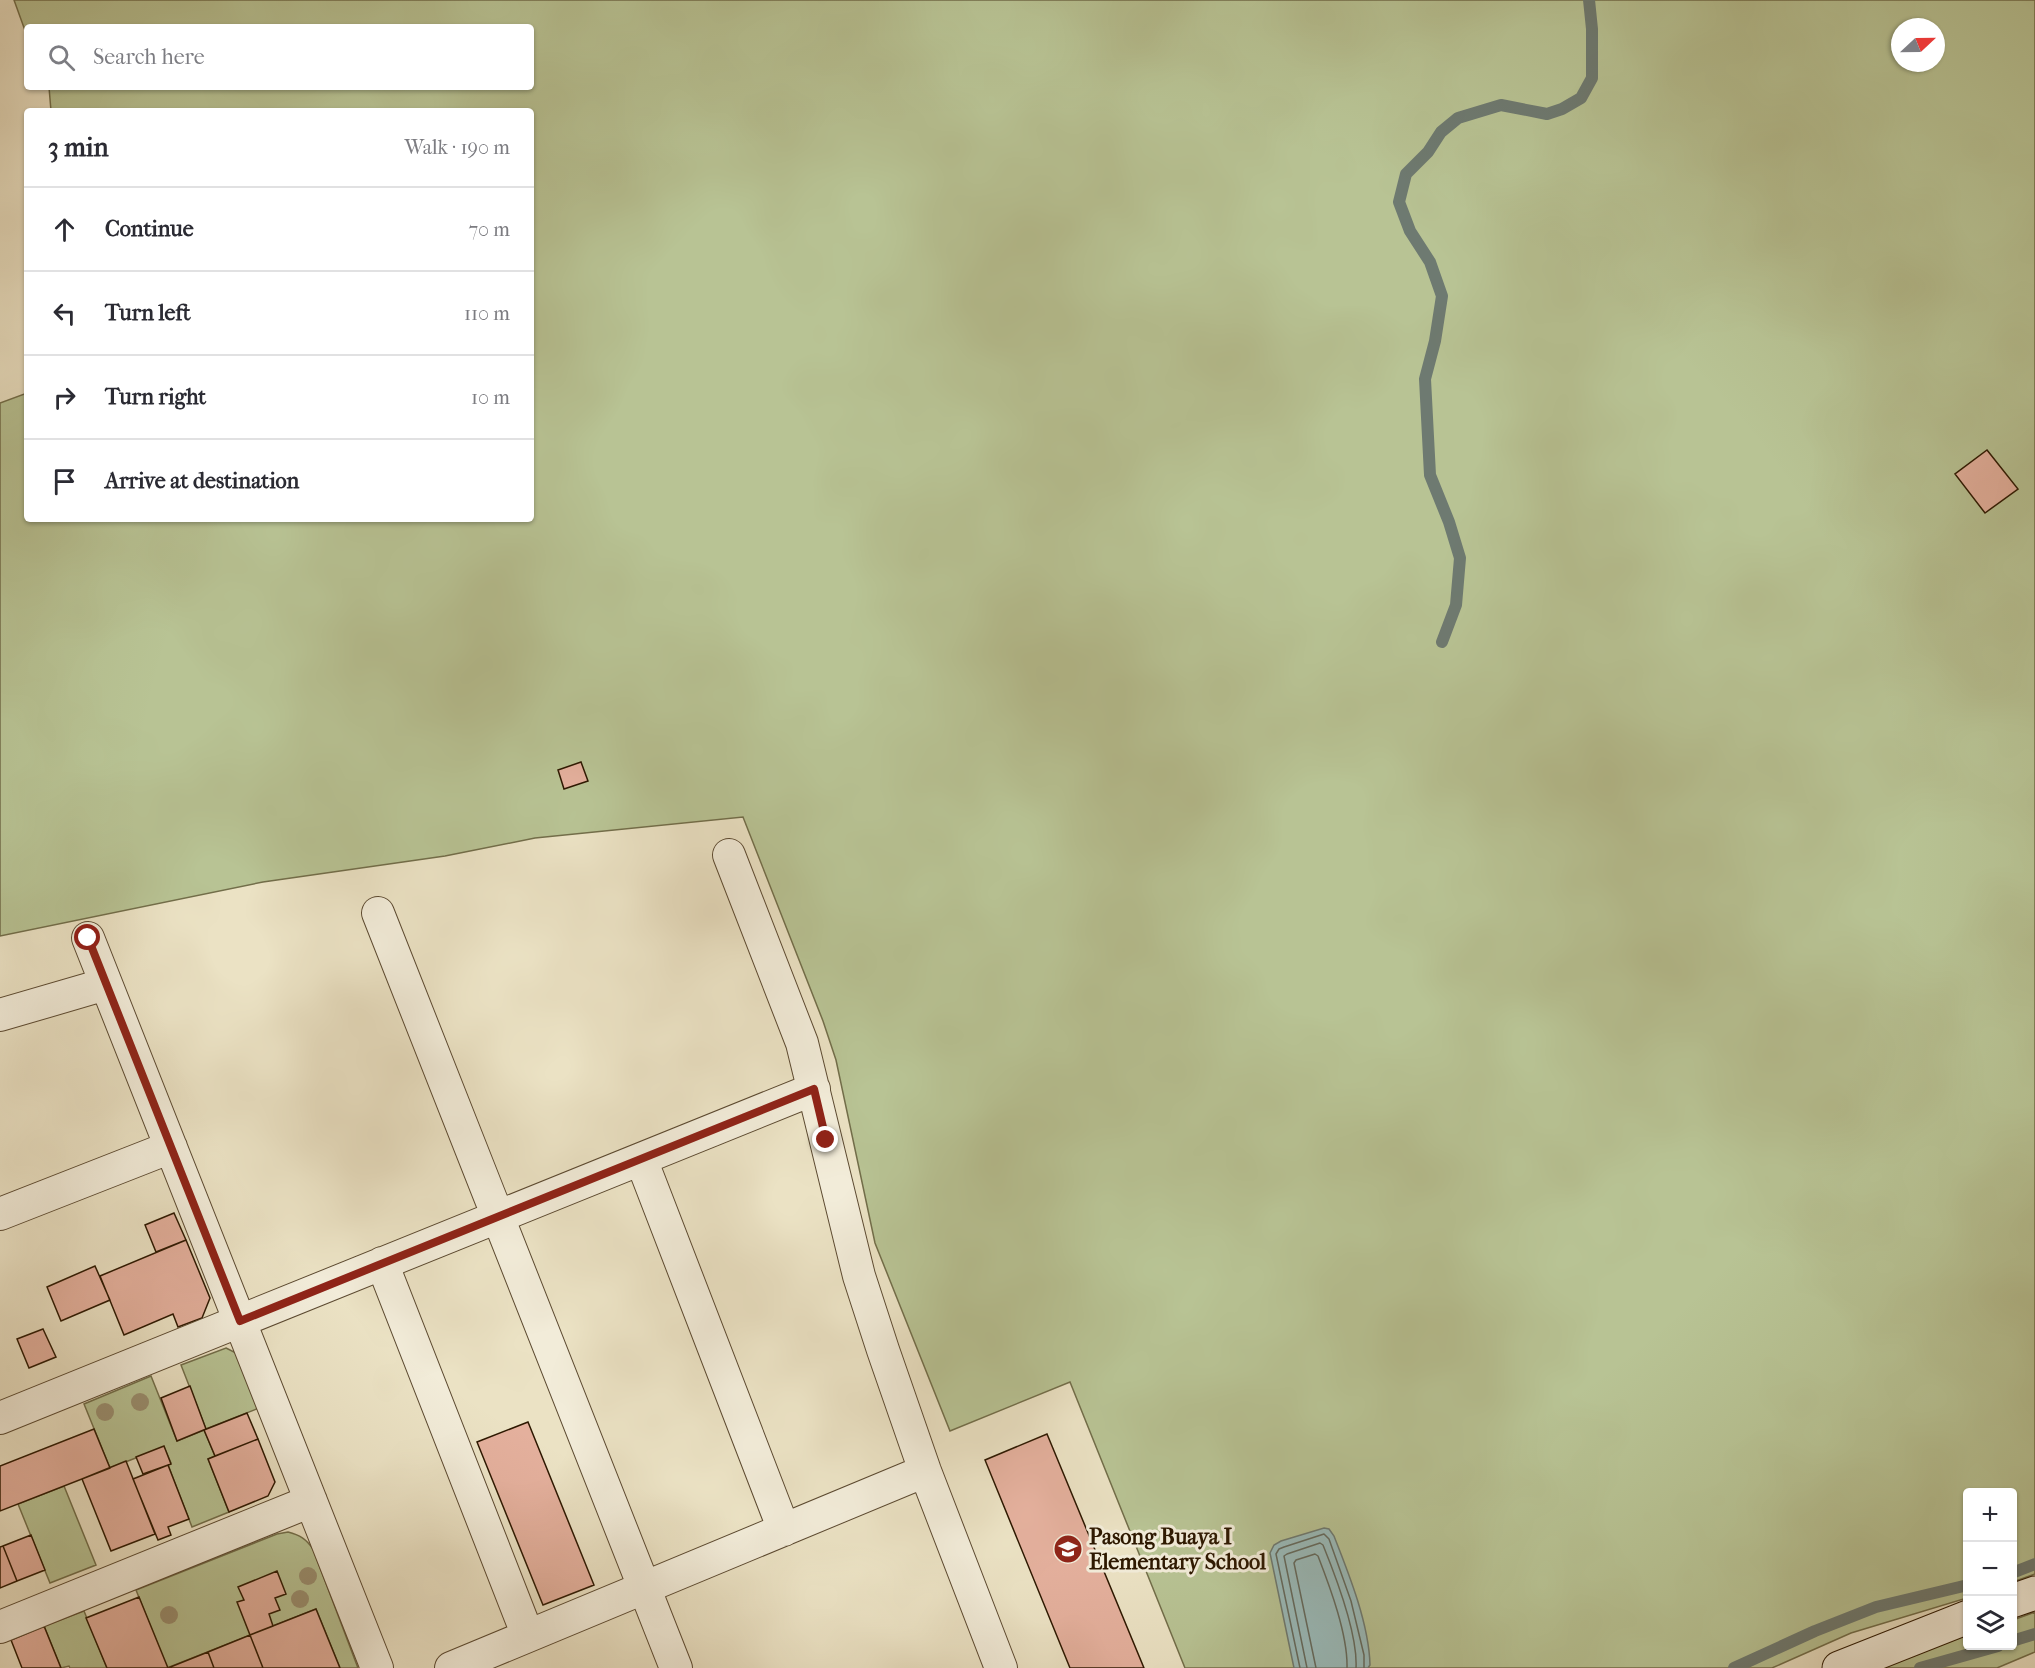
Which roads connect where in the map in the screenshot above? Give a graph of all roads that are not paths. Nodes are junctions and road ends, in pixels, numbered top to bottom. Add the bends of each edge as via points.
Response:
1 (729, 855) dead end
2 (378, 913) dead end
3 (88, 938) dead end
4 (106, 984) junction
5 (0, 1015) edge
6 (814, 1089) junction
7 (171, 1147) junction
8 (641, 1159) junction
9 (0, 1214) edge
10 (498, 1216) junction
11 (382, 1263) junction
12 (240, 1321) junction
13 (0, 1418) edge
14 (926, 1471) junction
15 (311, 1501) junction
16 (784, 1530) junction
17 (645, 1588) junction
18 (2035, 1593) edge
19 (2017, 1600) edge
20 (1963, 1619) edge
21 (0, 1627) edge
22 (528, 1636) junction
23 (991, 1665) edge
24 (377, 1668) edge
25 (452, 1668) edge
26 (676, 1668) edge
27 (1839, 1668) edge

1 - 6 street via 802,1043
2 - 10 street
3 - 4 street
4 - 5 street
4 - 7 street
6 - 8 street
6 - 14 street via 859,1276
7 - 9 street
7 - 12 street
8 - 10 street
8 - 16 street
10 - 11 street
10 - 17 street
11 - 12 street
11 - 22 street
12 - 13 street
12 - 15 street
14 - 16 street
14 - 23 street
15 - 21 street
15 - 24 street
16 - 17 street
17 - 22 street
17 - 26 street
18 - 19 street
20 - 27 street
22 - 25 street

